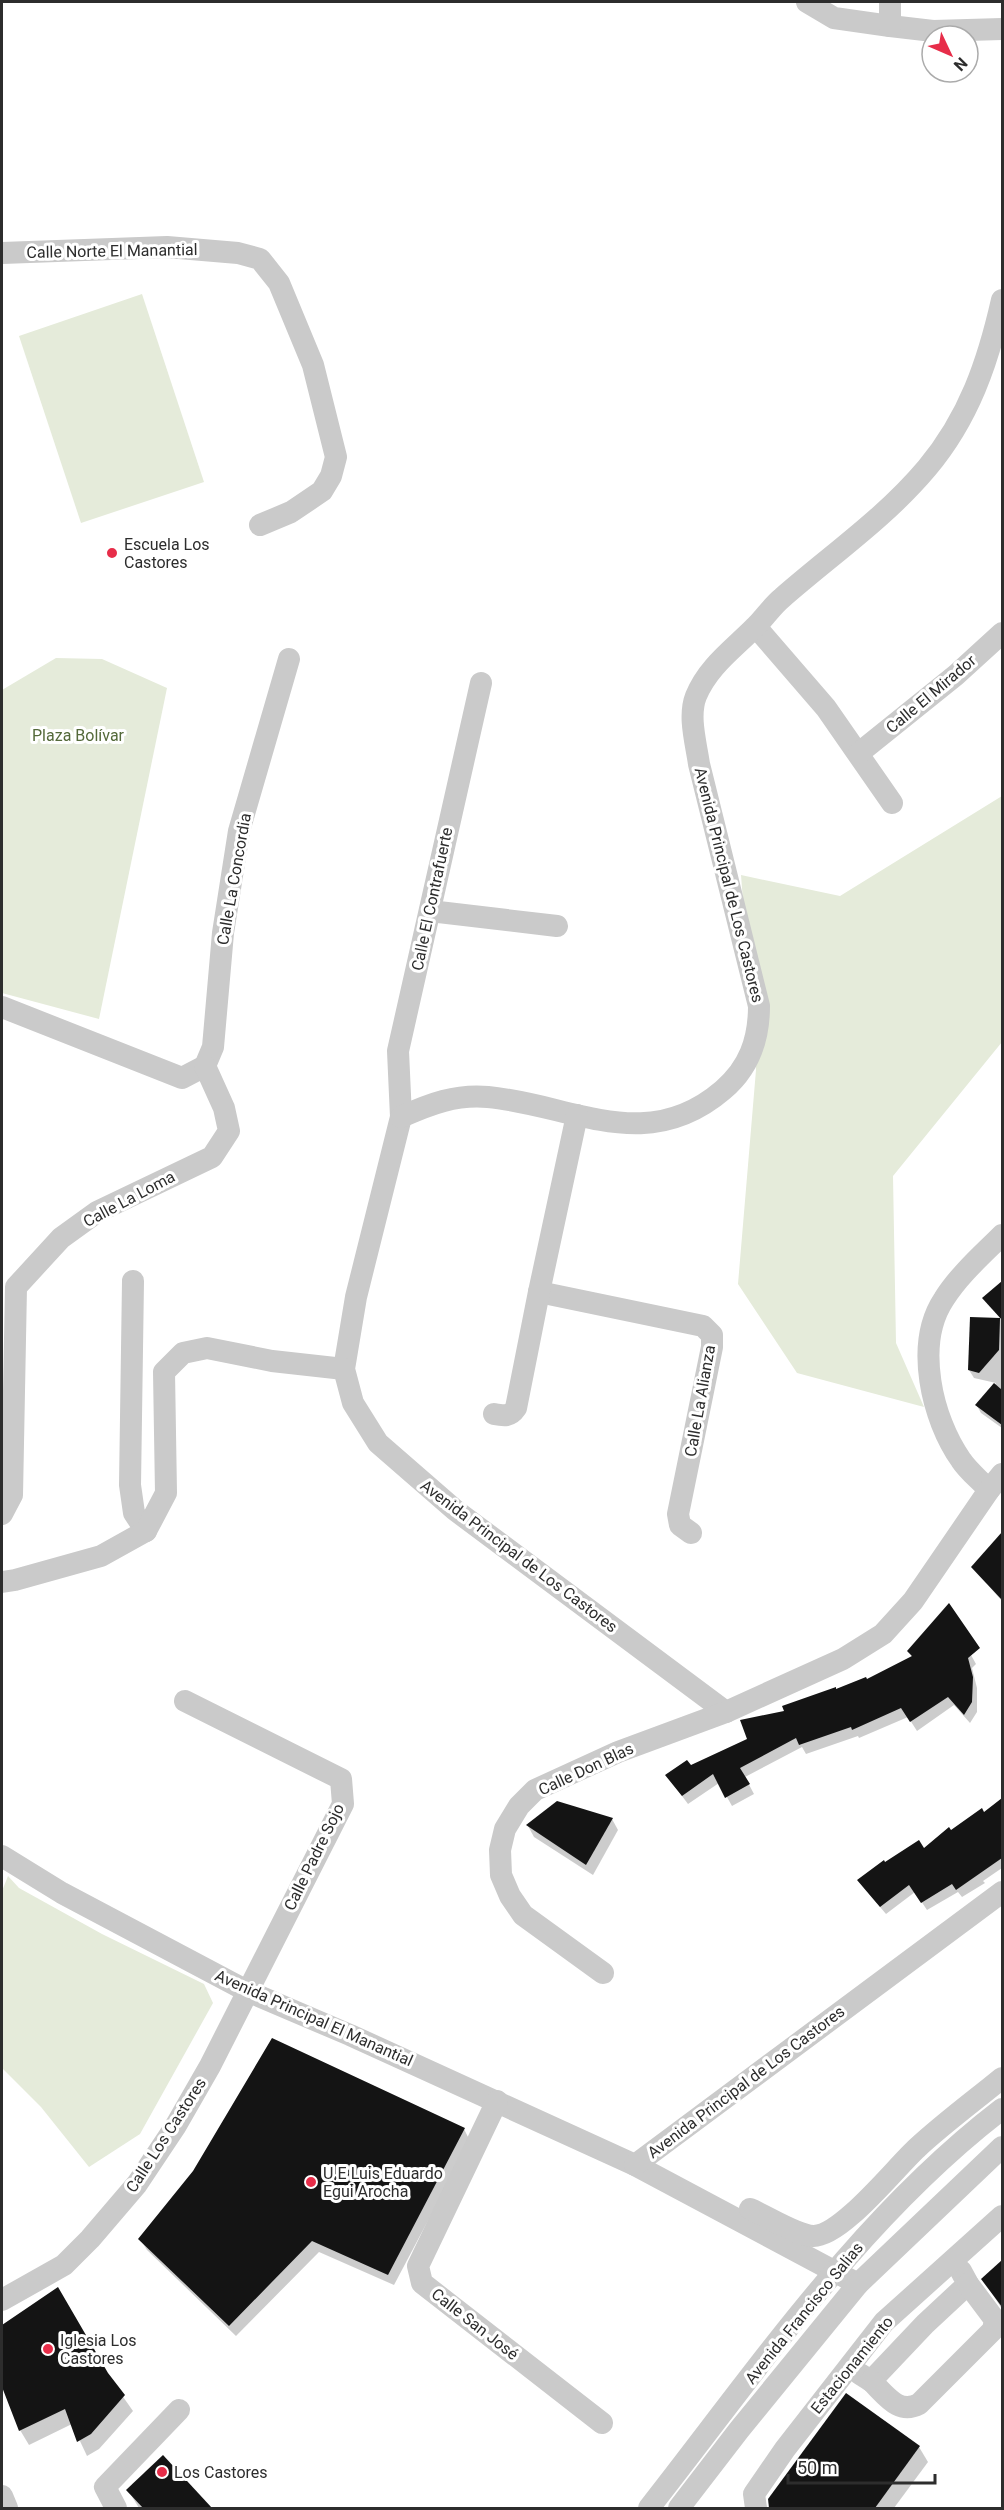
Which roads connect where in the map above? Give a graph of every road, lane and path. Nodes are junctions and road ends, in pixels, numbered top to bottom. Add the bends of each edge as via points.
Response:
1 (807, 2) edge
2 (891, 2) edge
3 (890, 26) junction
4 (1002, 28) edge
5 (2, 253) edge
6 (1002, 300) edge
7 (260, 525) dead end
8 (756, 627) junction
9 (1002, 633) edge
10 (289, 659) dead end
11 (482, 683) dead end
12 (859, 753) junction
13 (892, 803) dead end
14 (430, 911) junction
15 (556, 926) dead end
16 (2, 1007) edge
17 (205, 1066) junction
18 (577, 1115) junction
19 (401, 1117) junction
20 (1002, 1235) edge
21 (133, 1281) dead end
22 (538, 1292) junction
23 (344, 1369) junction
24 (494, 1414) dead end
25 (996, 1482) edge
26 (2, 1514) edge
27 (146, 1531) junction
28 (690, 1533) dead end
29 (2, 1582) edge
30 (186, 1701) dead end
31 (726, 1712) junction
32 (2, 1856) edge
33 (1002, 1892) edge
34 (603, 1973) dead end
35 (247, 1991) junction
36 (1002, 2078) edge
37 (497, 2101) junction
38 (1002, 2109) edge
39 (1002, 2147) edge
40 (635, 2165) junction
41 (1002, 2216) edge
42 (956, 2258) junction
43 (836, 2270) junction
44 (858, 2283) junction
45 (968, 2284) junction
46 (2, 2300) edge
47 (849, 2367) junction
48 (872, 2381) junction
49 (179, 2410) dead end
50 (602, 2423) dead end
51 (2, 2496) edge
52 (7, 2508) edge
53 (116, 2508) edge
54 (648, 2508) edge
55 (679, 2508) edge
56 (756, 2508) edge

1 - 3 street via 834,18
2 - 3 street
3 - 4 street via 933,31
5 - 7 street, Calle Norte El Manantial via 167,248 238,253 260,259 279,283 313,365 336,457 322,491 291,512
6 - 8 street, Avenida Principal de Los Castores via 992,346 966,413 927,467 879,517 780,599
8 - 12 street
8 - 18 street, Avenida Principal de Los Castores via 712,667 695,698 693,724 713,825 759,1006 759,1032 737,1078 704,1106 654,1124 607,1122
9 - 12 street, Calle El Mirador
10 - 17 street, Calle La Concordia via 238,831 223,933 213,1047
11 - 14 street, Calle El Contrafuerte
12 - 13 street
14 - 15 street
14 - 19 street, Calle El Contrafuerte via 398,1051
16 - 17 street via 182,1078
17 - 26 street, Calle La Loma via 224,1107 229,1131 212,1157 97,1212 61,1238 16,1287 12,1495
18 - 19 street, Avenida Principal de Los Castores via 489,1097 463,1097 437,1101
18 - 22 street
19 - 23 street, Avenida Principal de Los Castores via 356,1297
20 - 25 street via 943,1301 932,1329 929,1372 945,1432 962,1461
21 - 27 street via 130,1485 134,1513
22 - 24 street via 516,1408 505,1416
22 - 28 street, Calle La Alianza via 703,1326 712,1335 678,1514 680,1525
23 - 27 street via 272,1361 207,1348 183,1353 164,1372 166,1493
23 - 31 street, Avenida Principal de Los Castores via 353,1403 378,1443 455,1510
25 - 31 street via 913,1600 882,1634 843,1659
27 - 29 street via 101,1556
30 - 35 street, Calle Padre Sojo via 341,1779 343,1804
31 - 34 street, Calle Don Blas via 618,1752 536,1790 519,1806 505,1829 500,1850 501,1875 510,1896 523,1915
32 - 35 street, Avenida Principal El Manantial via 62,1893
33 - 40 street, Avenida Principal de Los Castores
35 - 37 street, Avenida Principal El Manantial
35 - 46 street, Calle Los Castores via 210,2066 137,2184 64,2265
36 - 40 street via 917,2148 836,2228 815,2236 799,2232 699,2181 673,2171
37 - 40 street, Avenida Principal El Manantial
37 - 50 street, Calle San José via 418,2266 422,2283
38 - 43 street, Avenida Francisco Salias via 968,2135
39 - 44 street, Avenida Francisco Salias
40 - 43 street, Avenida Principal de Los Castores
41 - 42 street, Estacionamiento
42 - 45 street
42 - 47 street, Estacionamiento via 884,2322
43 - 44 street, Avenida Principal de Los Castores
43 - 54 street, Avenida Francisco Salias
44 - 55 street, Avenida Francisco Salias
45 - 48 street
45 - 48 street via 995,2320 993,2330 919,2404 909,2409 901,2408
47 - 48 street
47 - 56 street, Estacionamiento via 754,2494
49 - 53 street via 105,2487
51 - 52 street

